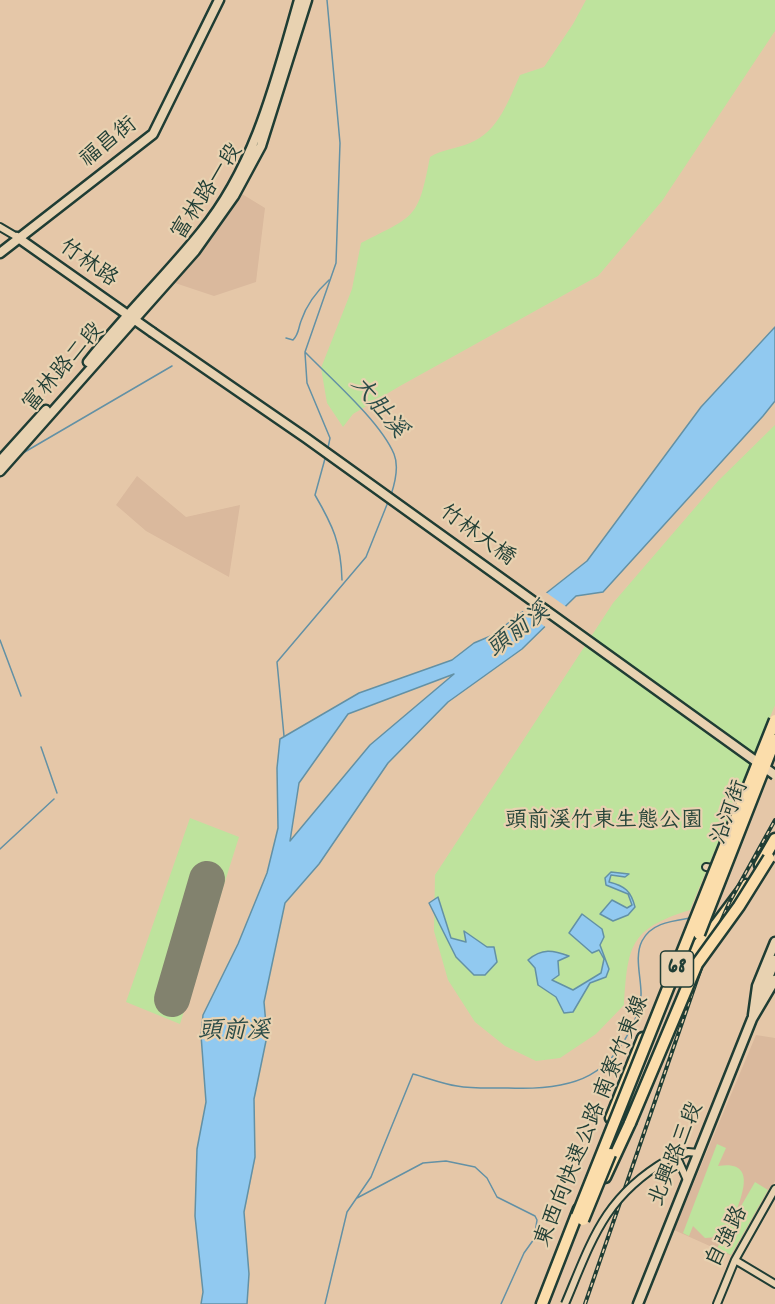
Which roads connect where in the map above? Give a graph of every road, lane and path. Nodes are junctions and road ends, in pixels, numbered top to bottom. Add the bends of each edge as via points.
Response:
1 (219, 0) edge
2 (299, 0) edge
3 (307, 0) edge
4 (0, 227) edge
5 (17, 237) junction
6 (0, 253) edge
7 (130, 316) junction
8 (152, 333) joint
9 (0, 461) edge
10 (0, 471) edge
11 (775, 720) edge
12 (775, 740) edge
13 (775, 751) edge
14 (775, 775) edge
15 (775, 839) edge
16 (775, 848) edge
17 (706, 867) dead end
18 (775, 942) edge
19 (775, 960) edge
20 (775, 980) edge
21 (752, 1019) junction
22 (698, 1153) junction
23 (667, 1160) junction
24 (687, 1182) junction
25 (775, 1189) edge
26 (580, 1218) junction
27 (735, 1260) junction
28 (775, 1284) edge
29 (542, 1304) edge
30 (549, 1304) edge
31 (565, 1304) edge
32 (638, 1304) edge
33 (717, 1304) edge

1 - 5 main road, 福昌街 via 153,134
2 - 7 main road, 富林路一段 via 259,134 234,182 203,230
3 - 7 main road, 富林路一段 via 261,146 234,196 195,251
4 - 5 street, 竹林路
5 - 6 main road, 福昌街
5 - 7 main road, 竹林路
7 - 8 main road, 竹林路
7 - 9 main road, 富林路二段
7 - 10 main road, 富林路二段
8 - 14 main road, 竹林大橋, bridge via 306,438
11 - 26 highway, 東西向快速公路 南寮竹東線 / 68, bridge
12 - 26 highway, 東西向快速公路 南寮竹東線 / 68, bridge
13 - 17 street, 沿河街 via 731,865
15 - 26 highway, bridge via 734,903 684,958 660,997 623,1084
16 - 26 highway, bridge via 697,964 630,1123
18 - 21 main road, 北興路三段 via 757,986
19 - 21 main road
20 - 21 main road, 北興路三段
21 - 22 main road, 北興路三段
22 - 23 street via 688,1152
22 - 24 main road, 北興路三段
23 - 24 street via 681,1165
23 - 31 street, bridge via 634,1182 611,1207 590,1244
24 - 32 main road, 北興路三段
25 - 27 street, 自強路
26 - 29 highway, 東西向快速公路 南寮竹東線 / 68
26 - 30 highway, 東西向快速公路 南寮竹東線 / 68
27 - 28 street
27 - 33 street, 自強路

